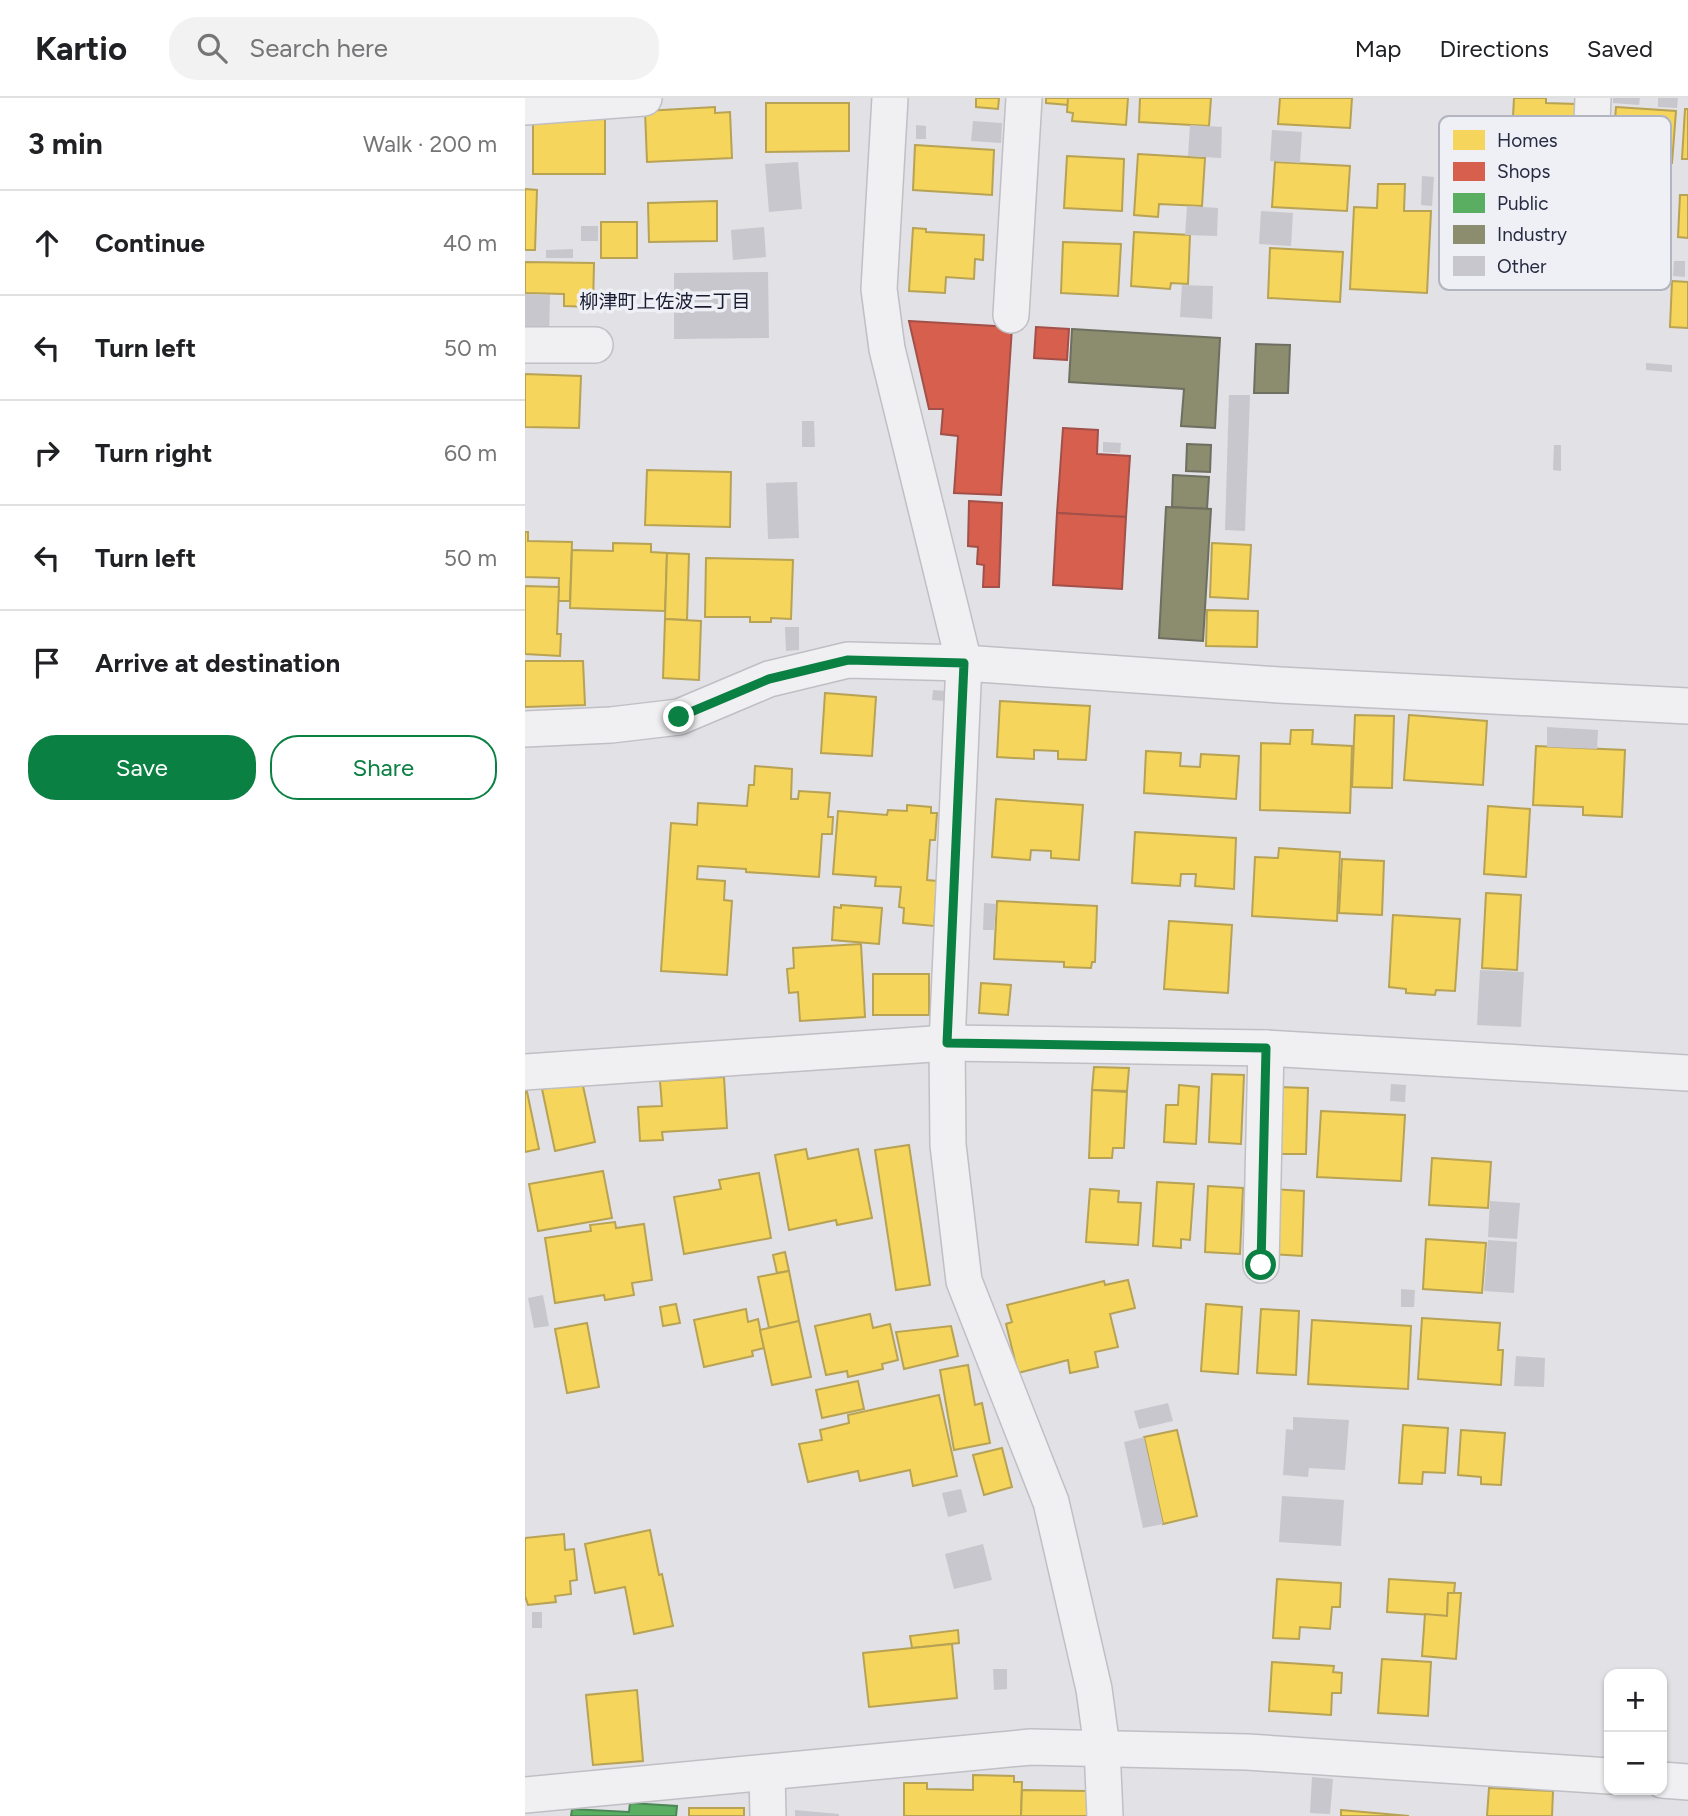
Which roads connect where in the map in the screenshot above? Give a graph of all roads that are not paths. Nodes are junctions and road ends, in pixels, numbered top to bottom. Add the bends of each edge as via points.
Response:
1 (644, 98) edge
2 (890, 98) edge
3 (1024, 98) edge
4 (1593, 98) edge
5 (525, 107) edge
6 (1592, 116) edge
7 (1011, 315) dead end
8 (525, 345) edge
9 (595, 345) dead end
10 (964, 663) junction
11 (1688, 706) edge
12 (525, 729) edge
13 (947, 1043) junction
14 (1266, 1048) junction
15 (525, 1072) edge
16 (1688, 1073) edge
17 (1261, 1265) dead end
18 (1102, 1748) junction
19 (767, 1773) junction
20 (1604, 1776) edge
21 (1667, 1780) edge
22 (1688, 1782) edge
23 (525, 1795) edge
24 (768, 1816) edge
25 (1105, 1816) edge

1 - 5 street
2 - 10 street via 879,289 887,349
3 - 7 street
4 - 6 street
8 - 9 street
10 - 11 street
10 - 12 street via 848,660 769,679 679,717 611,726
10 - 13 street
13 - 14 street
13 - 15 street
13 - 18 street via 948,1145 964,1281 1051,1502 1094,1689
14 - 16 street
14 - 17 street
18 - 19 street via 1031,1747
18 - 20 street via 1247,1752
18 - 25 street
19 - 23 street
19 - 24 street
21 - 22 street

